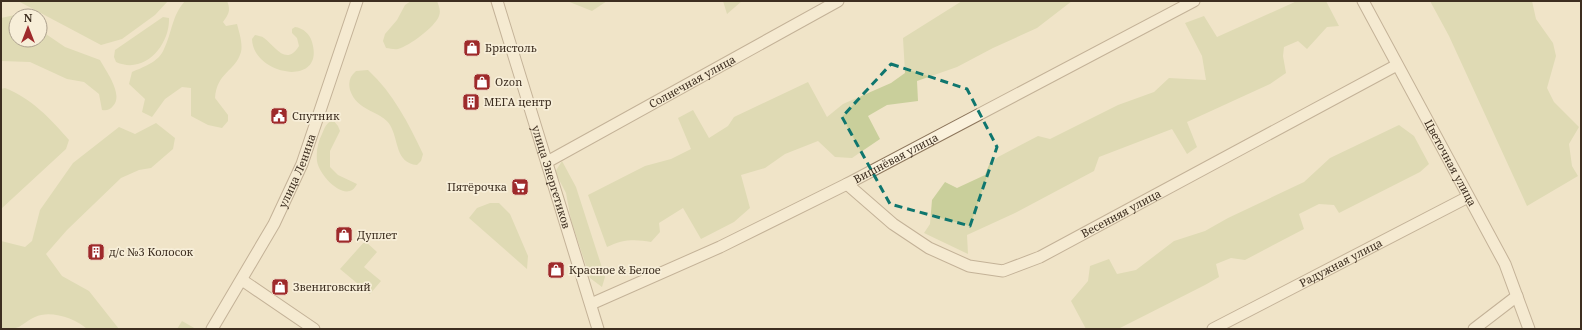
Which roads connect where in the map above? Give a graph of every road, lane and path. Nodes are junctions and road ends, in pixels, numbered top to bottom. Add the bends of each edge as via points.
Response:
1 (357, 1) edge
2 (497, 1) edge
3 (838, 1) edge
4 (1194, 1) edge
5 (1363, 1) edge
6 (1397, 65) junction
7 (547, 162) junction
8 (847, 184) junction
9 (1468, 197) junction
10 (242, 280) junction
11 (1517, 296) junction
12 (591, 304) junction
13 (212, 329) edge
14 (314, 329) edge
15 (598, 329) edge
16 (1213, 329) edge
17 (1474, 329) edge
18 (1529, 329) edge

1 - 10 street, улица Ленина via 302,164 274,224
2 - 7 street, улица Энергетиков
3 - 7 street, Солнечная улица
4 - 8 street, Вишнёвая улица
5 - 6 street, Цветочная улица
6 - 8 street, Весенняя улица via 1040,256 1003,271 970,266 929,248 893,224
6 - 9 street, Цветочная улица
7 - 12 street, улица Энергетиков
8 - 12 street, Вишнёвая улица via 720,248
9 - 11 street, Цветочная улица via 1505,264
9 - 16 street, Радужная улица
10 - 13 street, улица Ленина
10 - 14 street
11 - 17 street
11 - 18 street, Цветочная улица
12 - 15 street, улица Энергетиков

